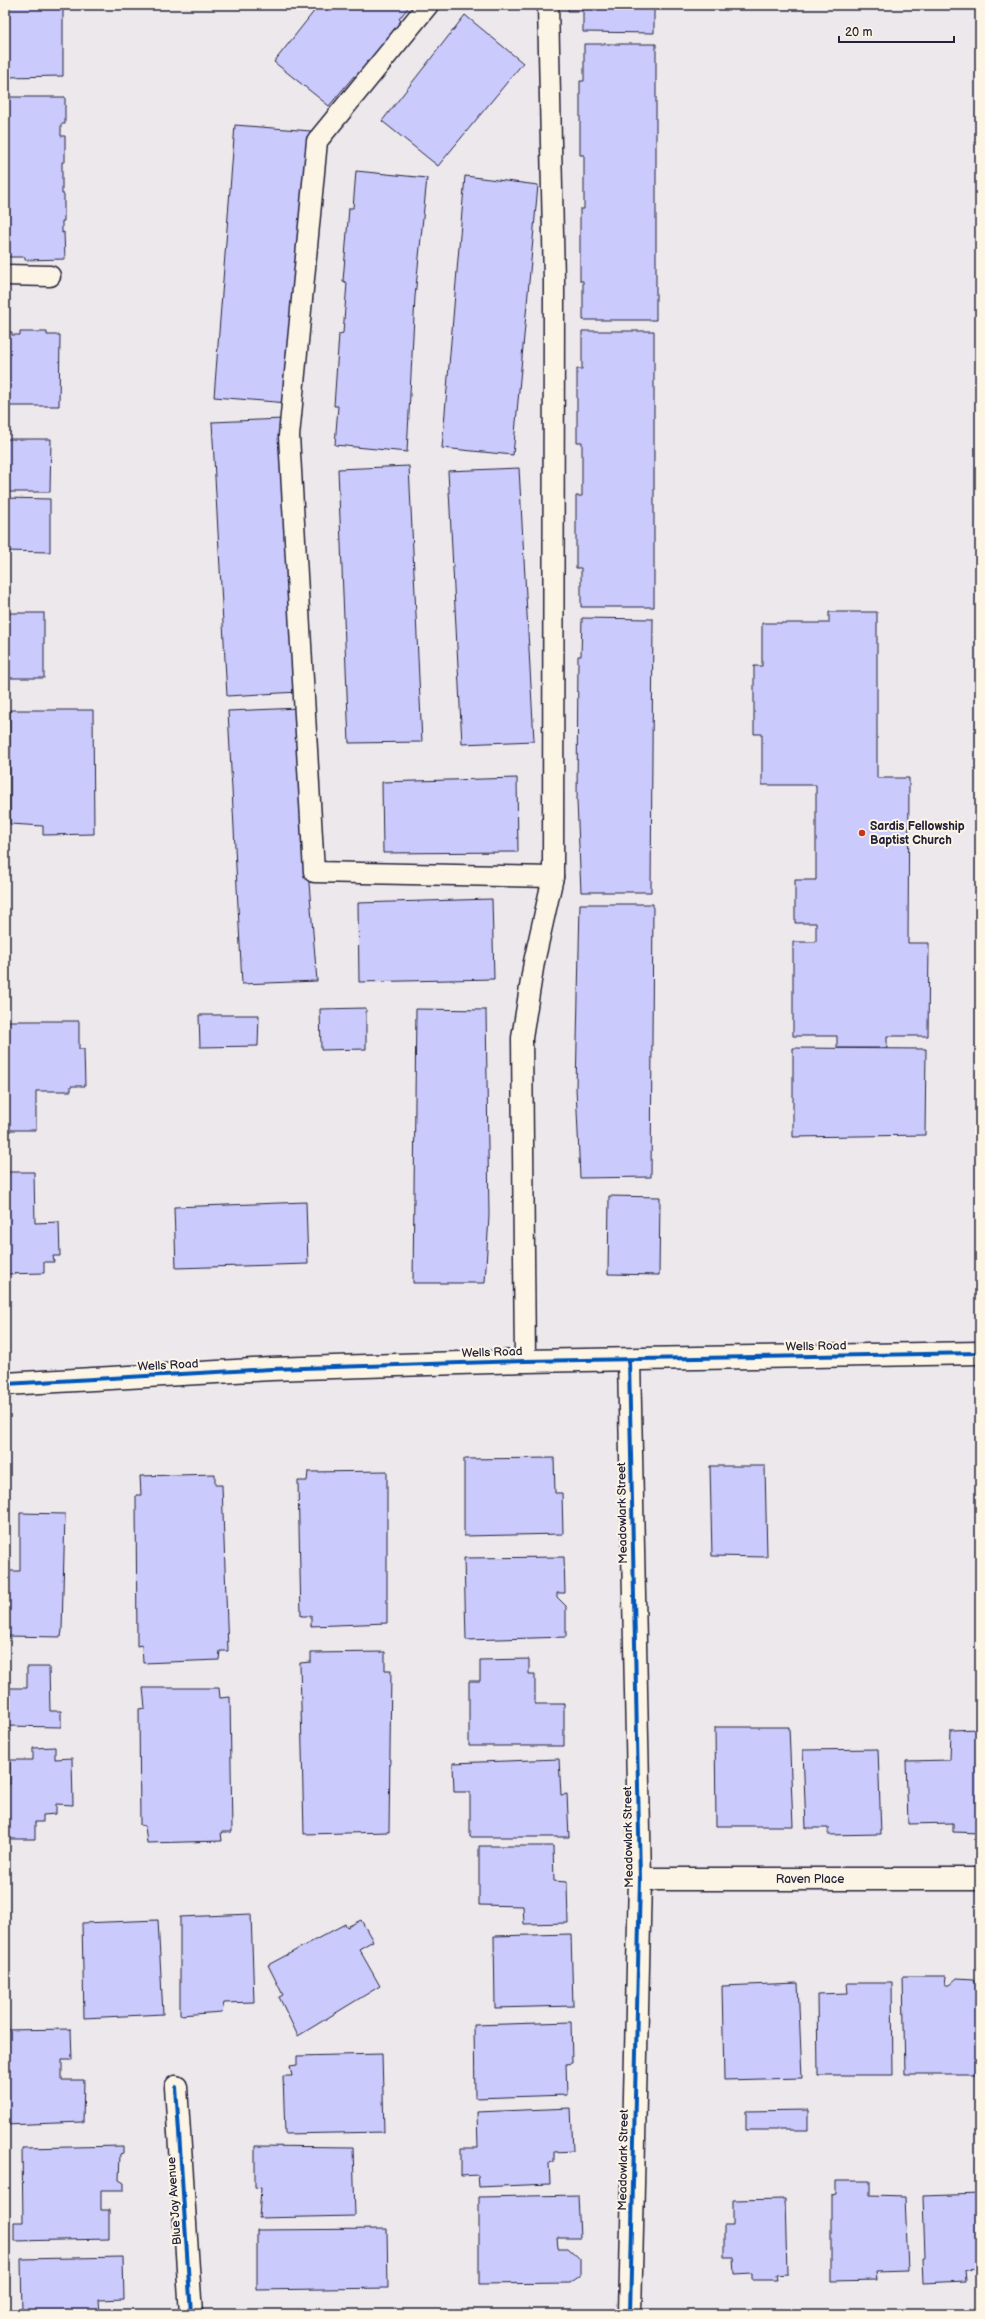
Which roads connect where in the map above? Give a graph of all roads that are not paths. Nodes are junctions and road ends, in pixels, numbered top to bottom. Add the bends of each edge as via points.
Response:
1 (428, 5) edge
2 (548, 5) edge
3 (5, 275) edge
4 (50, 276) dead end
5 (553, 877) junction
6 (980, 1353) edge
7 (629, 1360) junction
8 (525, 1361) junction
9 (5, 1384) edge
10 (640, 1879) junction
11 (980, 1879) edge
12 (176, 2087) dead end
13 (191, 2314) edge
14 (630, 2314) edge

1 - 5 lane via 317,141 289,436 314,872
2 - 5 lane via 554,281
3 - 4 lane
5 - 8 lane via 534,962 522,1038
6 - 7 street, Wells Road
7 - 8 street, Wells Road
7 - 10 street, Meadowlark Street
8 - 9 street, Wells Road via 271,1369
10 - 11 street, Raven Place
10 - 14 street, Meadowlark Street
12 - 13 street, Blue Jay Avenue

